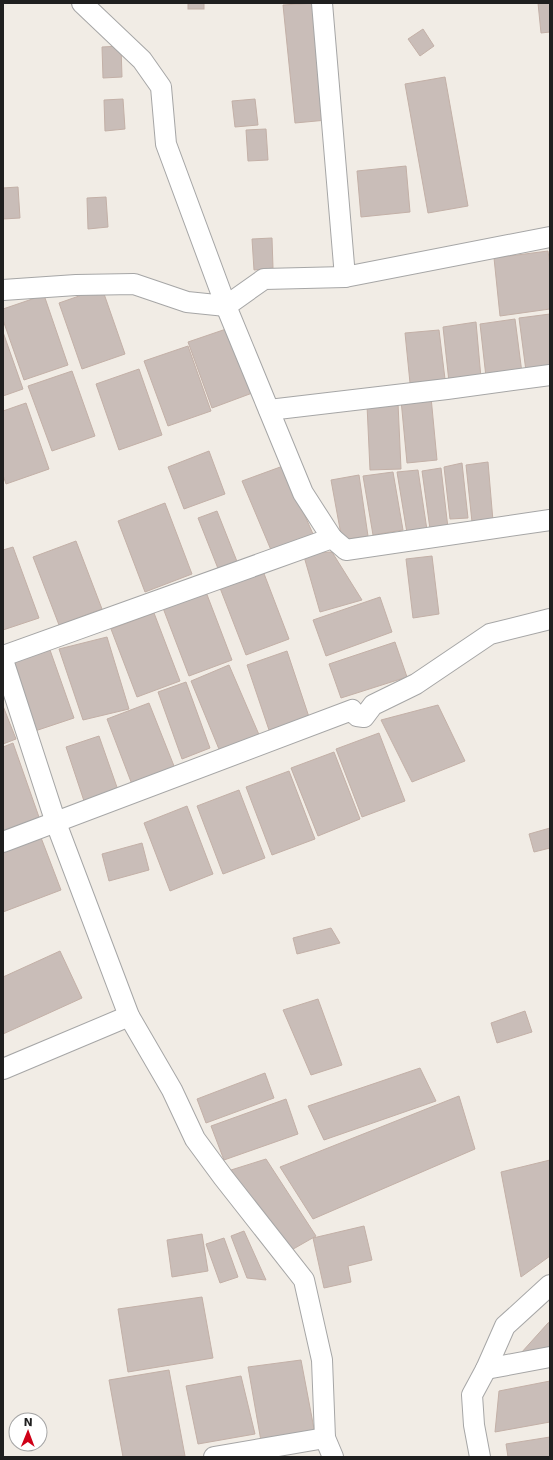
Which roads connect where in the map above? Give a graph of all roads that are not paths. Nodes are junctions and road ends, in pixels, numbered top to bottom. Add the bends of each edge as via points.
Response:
1 (82, 3) edge
2 (322, 3) edge
3 (550, 237) edge
4 (345, 277) junction
5 (3, 290) edge
6 (226, 306) junction
7 (550, 375) edge
8 (269, 410) junction
9 (550, 520) edge
10 (332, 538) junction
11 (550, 619) edge
12 (3, 656) edge
13 (3, 660) edge
14 (56, 823) junction
15 (3, 842) edge
16 (129, 1016) junction
17 (3, 1069) edge
18 (550, 1285) edge
19 (550, 1357) edge
20 (486, 1369) junction
21 (325, 1438) junction
22 (214, 1457) edge
23 (333, 1457) edge
24 (480, 1457) edge

1 - 6 street via 142,60 161,87 166,144
2 - 4 street
3 - 4 street
4 - 6 street via 264,279
5 - 6 street via 76,284 134,284 187,302
6 - 8 street
7 - 8 street
8 - 10 street via 303,493
9 - 10 street via 346,550
10 - 12 street
11 - 14 street via 490,634 416,684 373,705 364,716 357,716 352,710
13 - 14 street
14 - 15 street
14 - 16 street
16 - 17 street
16 - 21 street via 172,1090 196,1139 304,1280 322,1360
18 - 20 street via 505,1326
19 - 20 street
20 - 24 street via 472,1395
21 - 22 street
21 - 23 street

